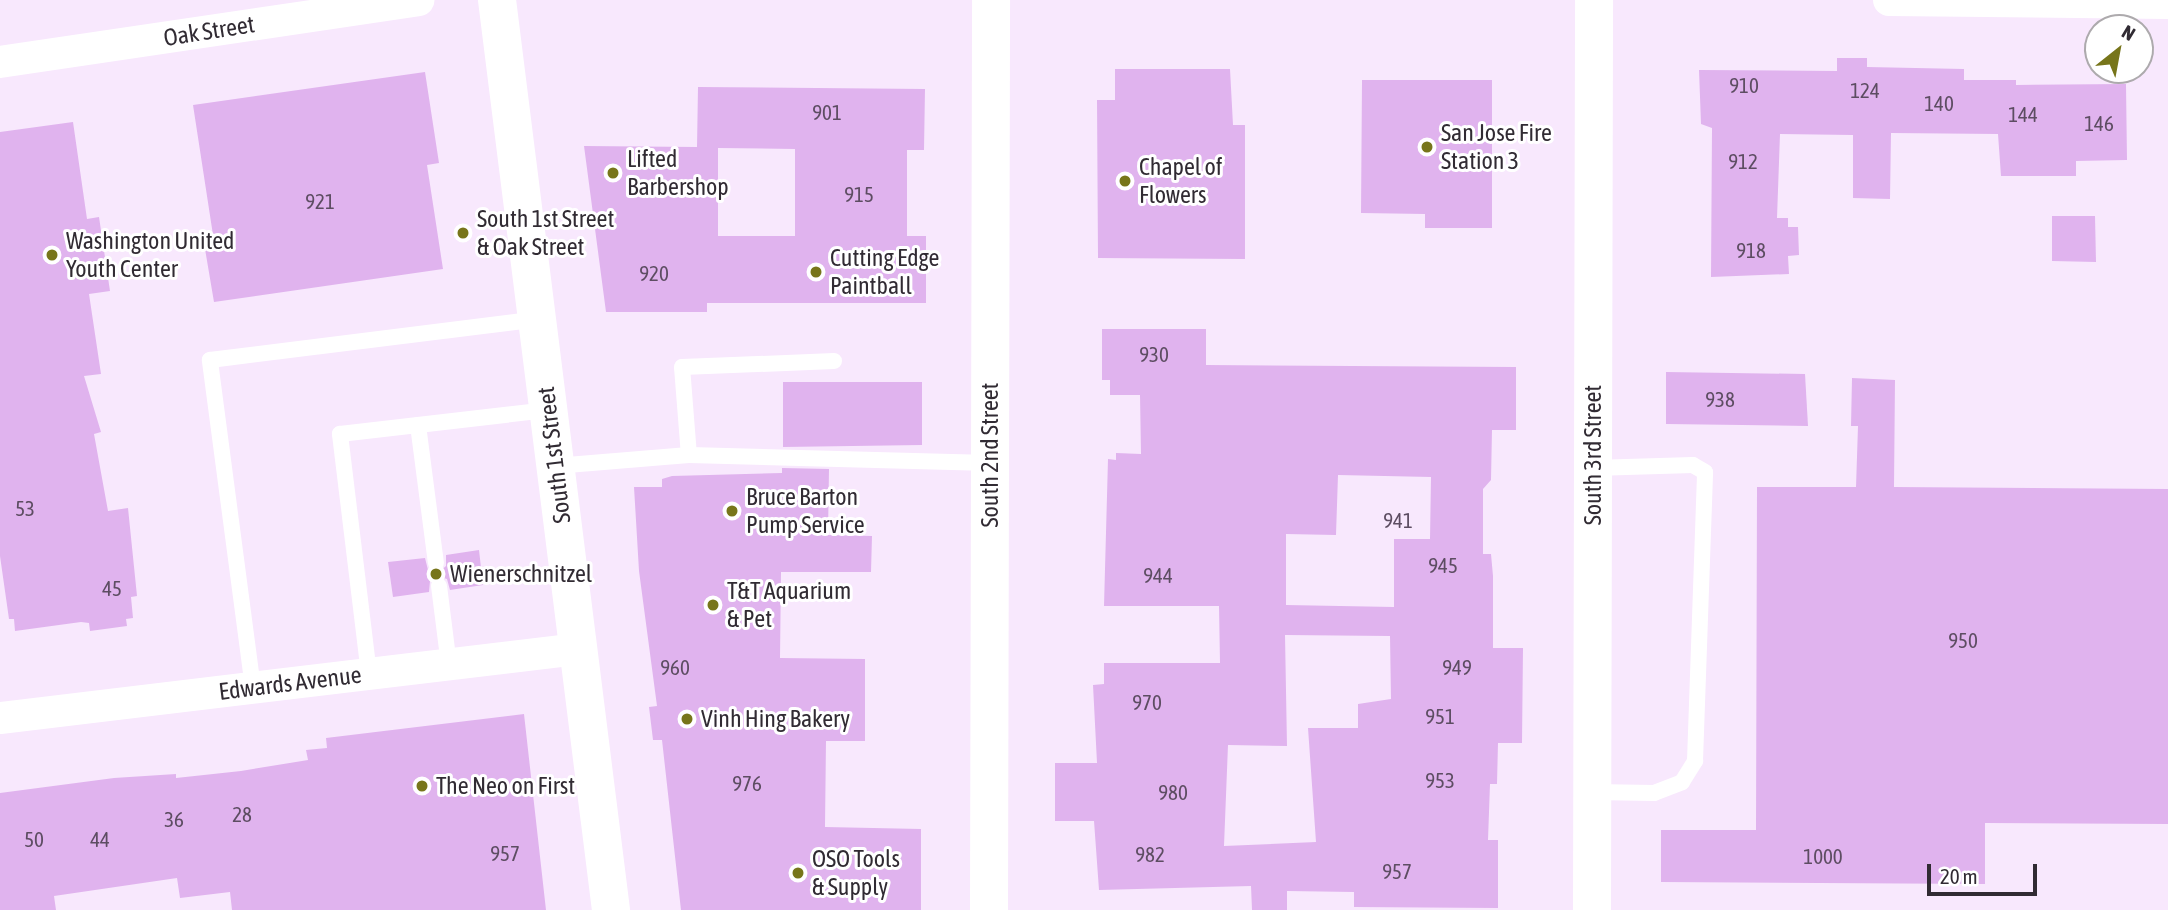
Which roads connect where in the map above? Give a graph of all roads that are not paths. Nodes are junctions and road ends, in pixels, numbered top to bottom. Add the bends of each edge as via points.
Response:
1 (418, 0) edge
2 (497, 0) edge
3 (991, 0) edge
4 (1594, 0) edge
5 (1889, 0) edge
6 (2168, 4) edge
7 (0, 62) edge
8 (537, 319) junction
9 (834, 362) dead end
10 (549, 410) junction
11 (418, 425) junction
12 (689, 455) junction
13 (990, 463) junction
14 (555, 466) junction
15 (1593, 468) junction
16 (436, 563) dead end
17 (439, 586) dead end
18 (579, 649) junction
19 (449, 665) junction
20 (369, 674) junction
21 (253, 688) junction
22 (0, 718) edge
23 (1592, 793) junction
24 (611, 910) edge
25 (989, 910) edge
26 (1592, 910) edge

1 - 7 street, Oak Street
2 - 8 street, South 1st Street
3 - 13 street, South 2nd Street
4 - 15 street, South 3rd Street
5 - 6 street
8 - 10 street, South 1st Street
8 - 21 lane via 210,360
9 - 12 lane via 682,367
10 - 11 lane
10 - 14 street, South 1st Street
11 - 16 lane
11 - 20 lane via 341,434
12 - 13 lane
12 - 14 lane
13 - 25 street, South 2nd Street
14 - 18 street, South 1st Street
15 - 23 street, South 3rd Street
15 - 23 lane via 1693,465 1705,472 1695,761 1682,782 1654,793
17 - 19 lane
18 - 19 street, Edwards Avenue
18 - 24 street, South 1st Street
19 - 20 street, Edwards Avenue
20 - 21 street, Edwards Avenue
21 - 22 street, Edwards Avenue
23 - 26 street, South 3rd Street

